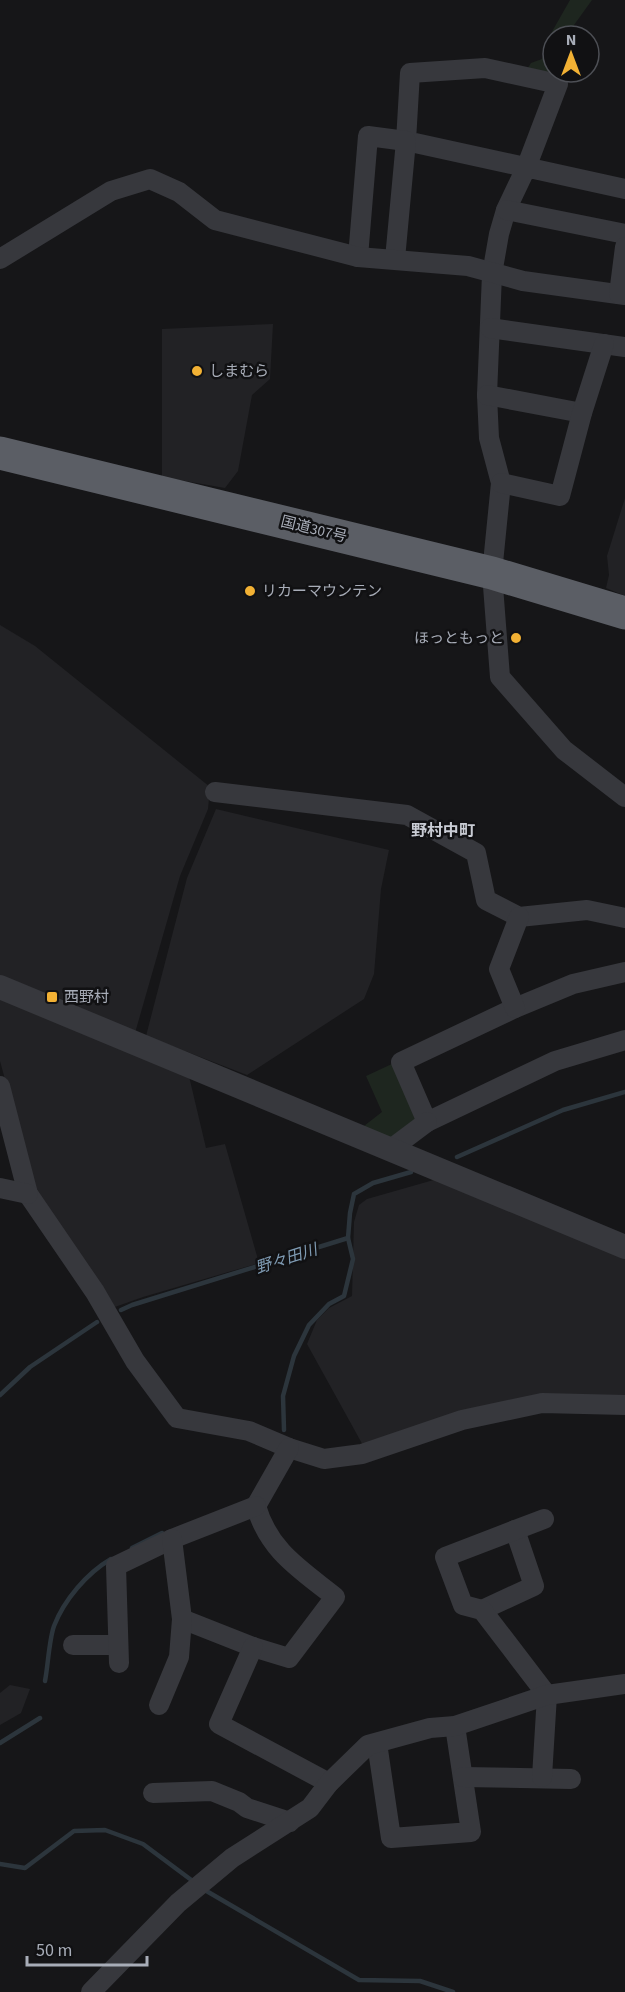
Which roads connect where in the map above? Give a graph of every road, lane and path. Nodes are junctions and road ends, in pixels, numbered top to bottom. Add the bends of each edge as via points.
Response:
1 (406, 141) junction
2 (526, 168) junction
3 (625, 189) edge
4 (506, 210) junction
5 (625, 234) edge
6 (625, 247) edge
7 (358, 257) junction
8 (0, 259) edge
9 (395, 259) junction
10 (492, 274) junction
11 (622, 294) edge
12 (490, 328) junction
13 (604, 344) junction
14 (625, 347) edge
15 (487, 395) junction
16 (582, 413) junction
17 (0, 453) edge
18 (501, 483) junction
19 (492, 573) junction
20 (625, 613) edge
21 (215, 792) dead end
22 (625, 797) edge
23 (519, 917) junction
24 (625, 918) edge
25 (625, 972) edge
26 (0, 987) edge
27 (515, 1008) junction
28 (625, 1040) edge
29 (0, 1086) edge
30 (427, 1122) junction
31 (391, 1149) junction
32 (0, 1188) edge
33 (28, 1194) junction
34 (625, 1247) edge
35 (625, 1405) edge
36 (289, 1448) junction
37 (256, 1506) junction
38 (544, 1519) dead end
39 (515, 1530) junction
40 (172, 1539) junction
41 (482, 1610) junction
42 (182, 1619) junction
43 (73, 1645) dead end
44 (253, 1647) junction
45 (625, 1683) edge
46 (547, 1695) junction
47 (159, 1705) dead end
48 (455, 1726) junction
49 (377, 1743) junction
50 (463, 1777) junction
51 (542, 1777) junction
52 (571, 1779) dead end
53 (329, 1783) junction
54 (153, 1793) dead end
55 (290, 1822) junction
56 (91, 1992) edge

1 - 2 street
1 - 2 street via 410,73 485,68 558,84
1 - 7 street via 368,136
1 - 9 street
2 - 3 street
2 - 4 street
4 - 5 street
4 - 10 street
6 - 11 street
7 - 8 street via 215,220 180,192 150,179 111,191
7 - 9 street
9 - 10 street via 468,266
10 - 11 street
10 - 12 street
12 - 13 street
12 - 15 street
13 - 14 street
13 - 16 street
15 - 16 street
15 - 18 street via 489,438
16 - 18 street via 560,496
17 - 19 highway, 国道307号
18 - 19 street
19 - 20 highway, 国道307号
19 - 22 street via 500,677 564,750
21 - 23 street via 407,815 476,853 486,900
23 - 24 street via 587,910
23 - 27 street via 499,969
25 - 27 street via 573,984
26 - 31 street
27 - 30 street via 401,1062
28 - 30 street via 555,1061
29 - 33 street
30 - 31 street
31 - 34 street
32 - 33 street
33 - 36 street via 95,1292 135,1361 177,1418 249,1431
35 - 36 street via 538,1404 462,1420 362,1454 324,1459
36 - 37 street
37 - 40 street
37 - 44 street via 262,1525 281,1553 335,1597 289,1658
38 - 39 street
39 - 41 street via 534,1586
39 - 41 street via 445,1557 463,1605
40 - 42 street
40 - 43 street via 116,1566 118,1654
41 - 46 street
42 - 44 street
42 - 47 street via 179,1658
44 - 53 street via 219,1724
45 - 46 street
46 - 48 street
46 - 51 street
48 - 49 street via 430,1728
48 - 50 street
49 - 50 street via 391,1838 471,1832
49 - 53 street via 368,1745
50 - 51 street
51 - 52 street
53 - 55 street via 310,1808
54 - 55 street via 212,1791
55 - 56 street via 232,1858 178,1903

